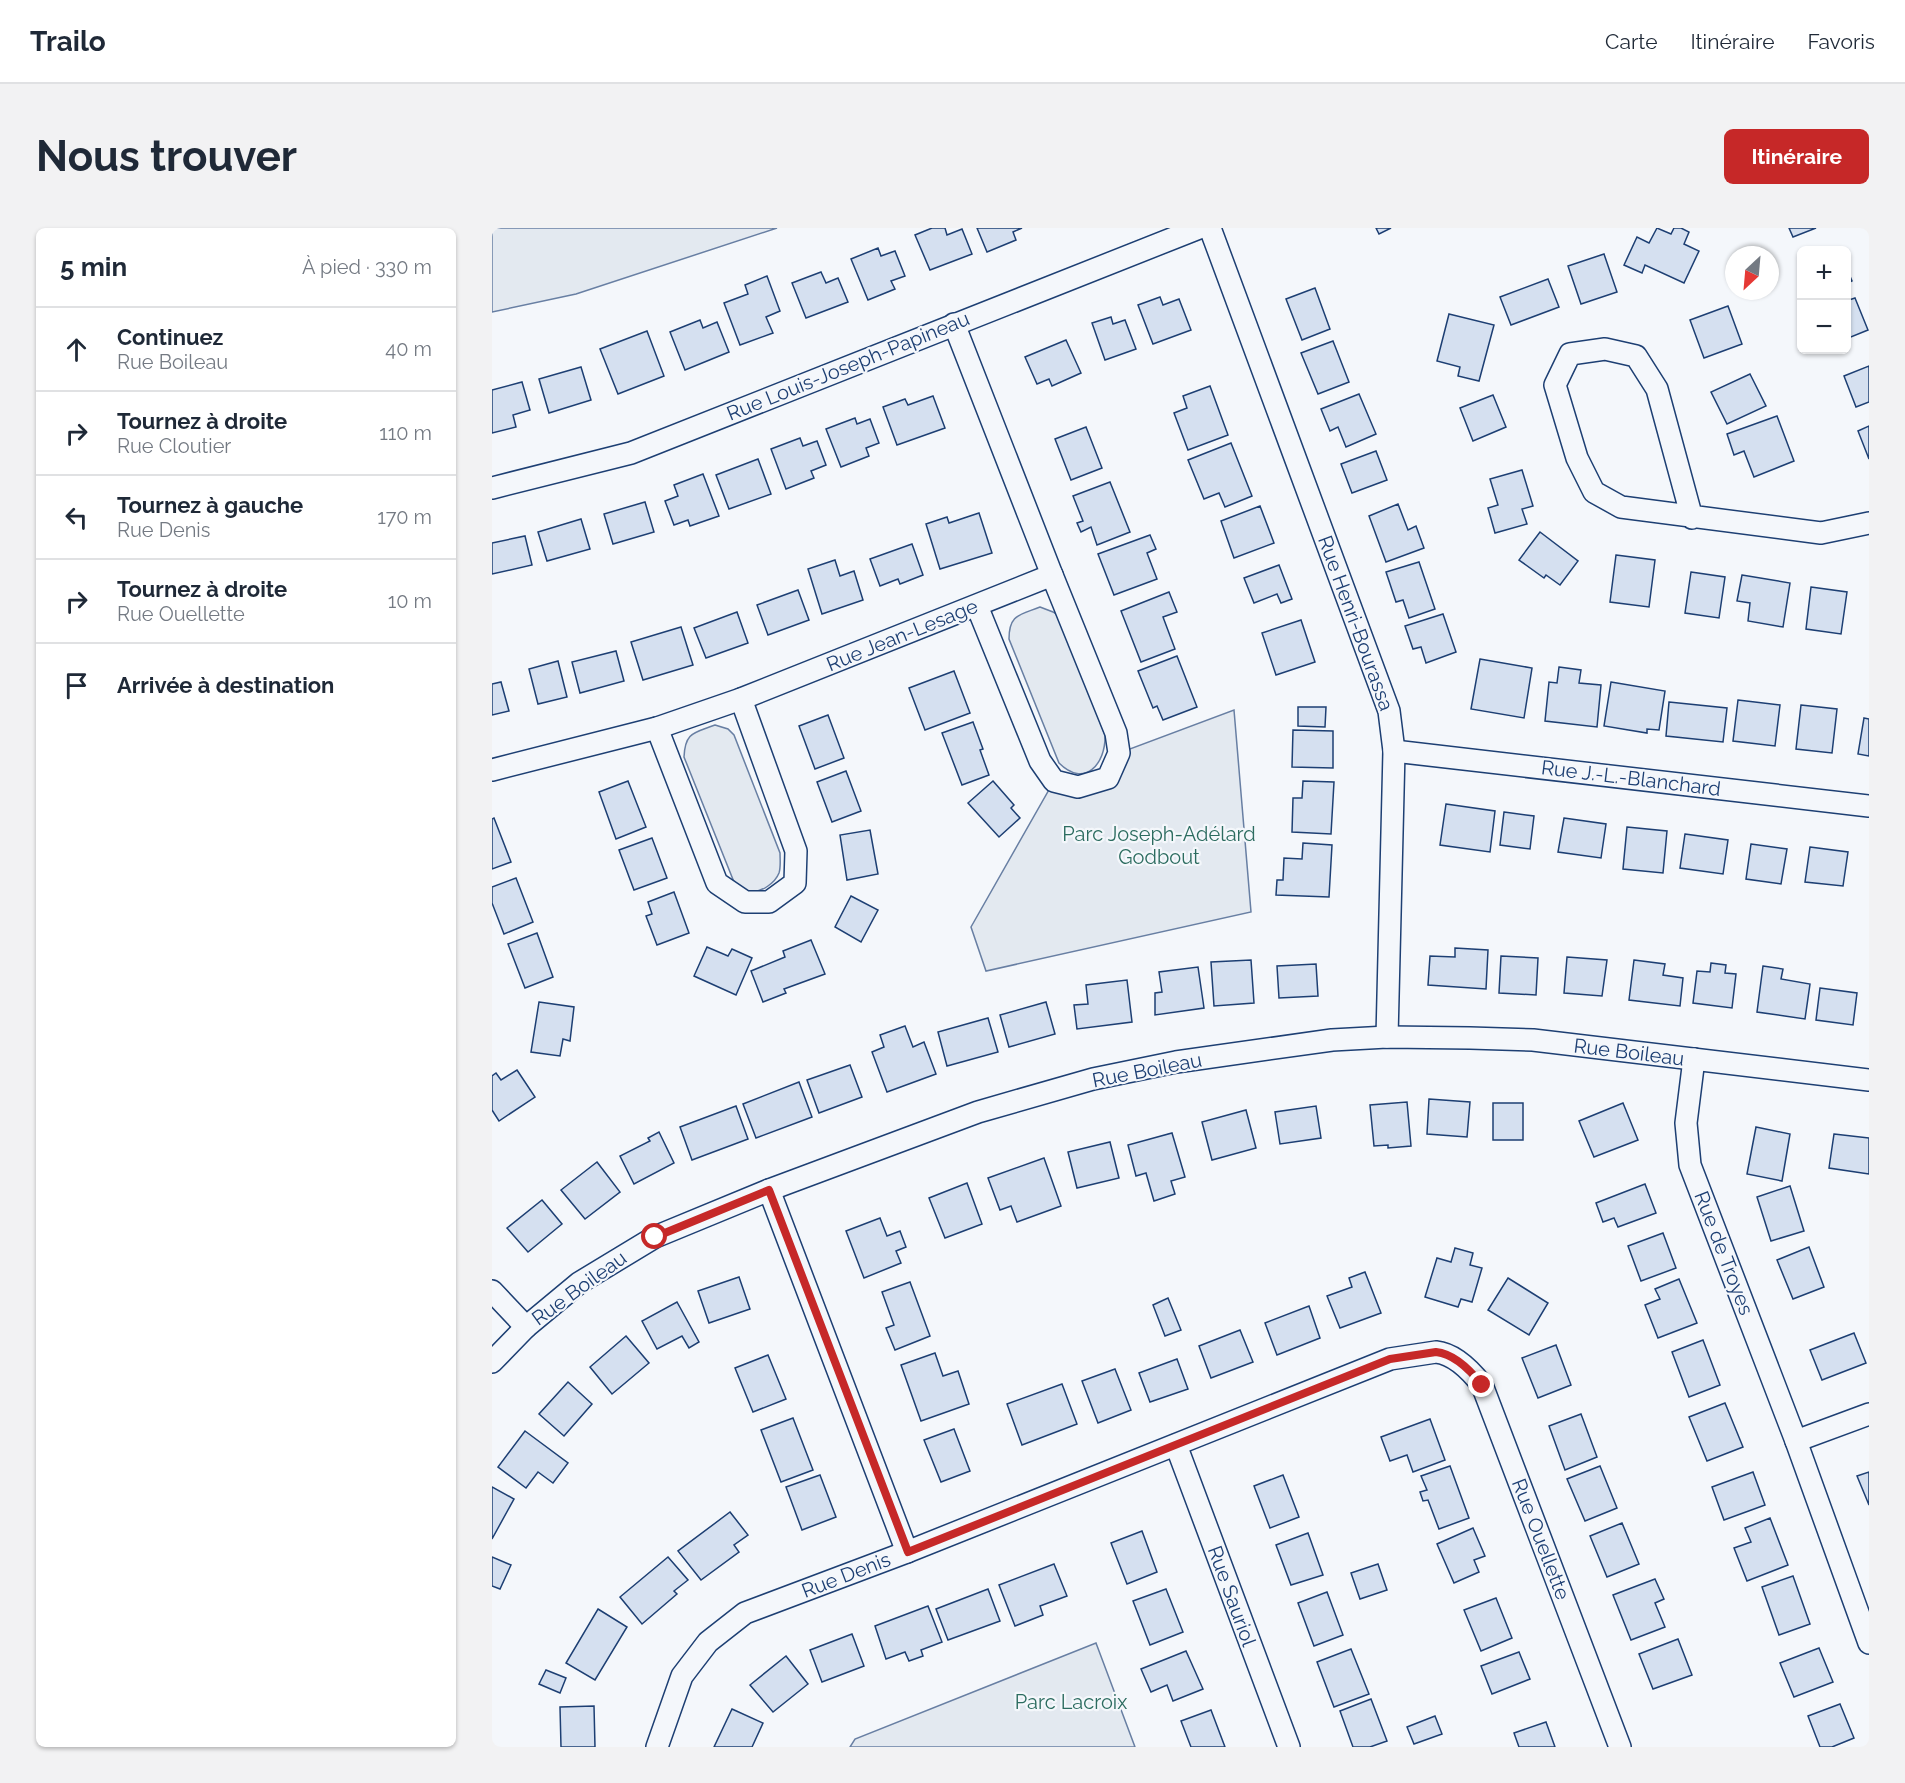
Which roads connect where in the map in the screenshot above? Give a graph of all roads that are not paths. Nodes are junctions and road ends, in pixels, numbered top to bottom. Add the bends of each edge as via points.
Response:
1 (1199, 228) edge
2 (1210, 228) edge
3 (954, 324) junction
4 (492, 488) edge
5 (1692, 518) junction
6 (1869, 523) edge
7 (1052, 575) junction
8 (977, 606) junction
9 (741, 699) junction
10 (657, 728) junction
11 (1394, 751) junction
12 (492, 770) edge
13 (1869, 806) edge
14 (1387, 1037) junction
15 (1694, 1059) junction
16 (1869, 1080) edge
17 (769, 1190) junction
18 (492, 1291) edge
19 (526, 1327) junction
20 (1436, 1352) joint
21 (492, 1362) edge
22 (1869, 1414) edge
23 (1796, 1441) junction
24 (1176, 1445) junction
25 (908, 1552) junction
26 (1869, 1643) edge
27 (657, 1747) edge
28 (1288, 1747) edge
29 (1620, 1747) edge

1 - 3 street, Rue Louis-Joseph-Papineau
2 - 11 street, Rue Henri-Bourassa via 1375,669 1389,711
3 - 4 street, Rue Louis-Joseph-Papineau via 632,453
3 - 7 street
5 - 5 street via 1657,389 1636,356 1605,349 1570,354 1555,385 1577,458 1594,492 1621,507
5 - 6 street via 1821,533
7 - 8 street, Rue Jean-Lesage
7 - 8 street via 1116,733 1119,753 1108,778 1078,787 1054,781 1040,761
8 - 9 street, Rue Jean-Lesage
9 - 10 street, Rue Jean-Lesage
9 - 10 street via 796,851 795,883 769,903 745,902 717,883
10 - 12 street, Rue Jean-Lesage
11 - 13 street, Rue J.-L.-Blanchard
11 - 14 street, Rue Henri-Bourassa
14 - 15 street, Rue Boileau via 1533,1040
14 - 17 street, Rue Boileau via 1332,1040 1176,1062 1093,1079 978,1112
15 - 16 street, Rue Boileau
15 - 23 street, Rue de Troyes via 1686,1122 1690,1165
17 - 19 street, Rue Boileau via 655,1237 579,1283
17 - 25 street
18 - 19 street
19 - 21 street, Rue Boileau
20 - 24 street, Rue Denis via 1390,1359
20 - 29 street, Rue Ouellette via 1471,1370 1482,1385
22 - 23 street
23 - 26 street, Rue de Troyes
24 - 25 street, Rue Denis
24 - 28 street, Rue Sauriol
25 - 27 street, Rue Denis via 745,1613 708,1642 682,1676

